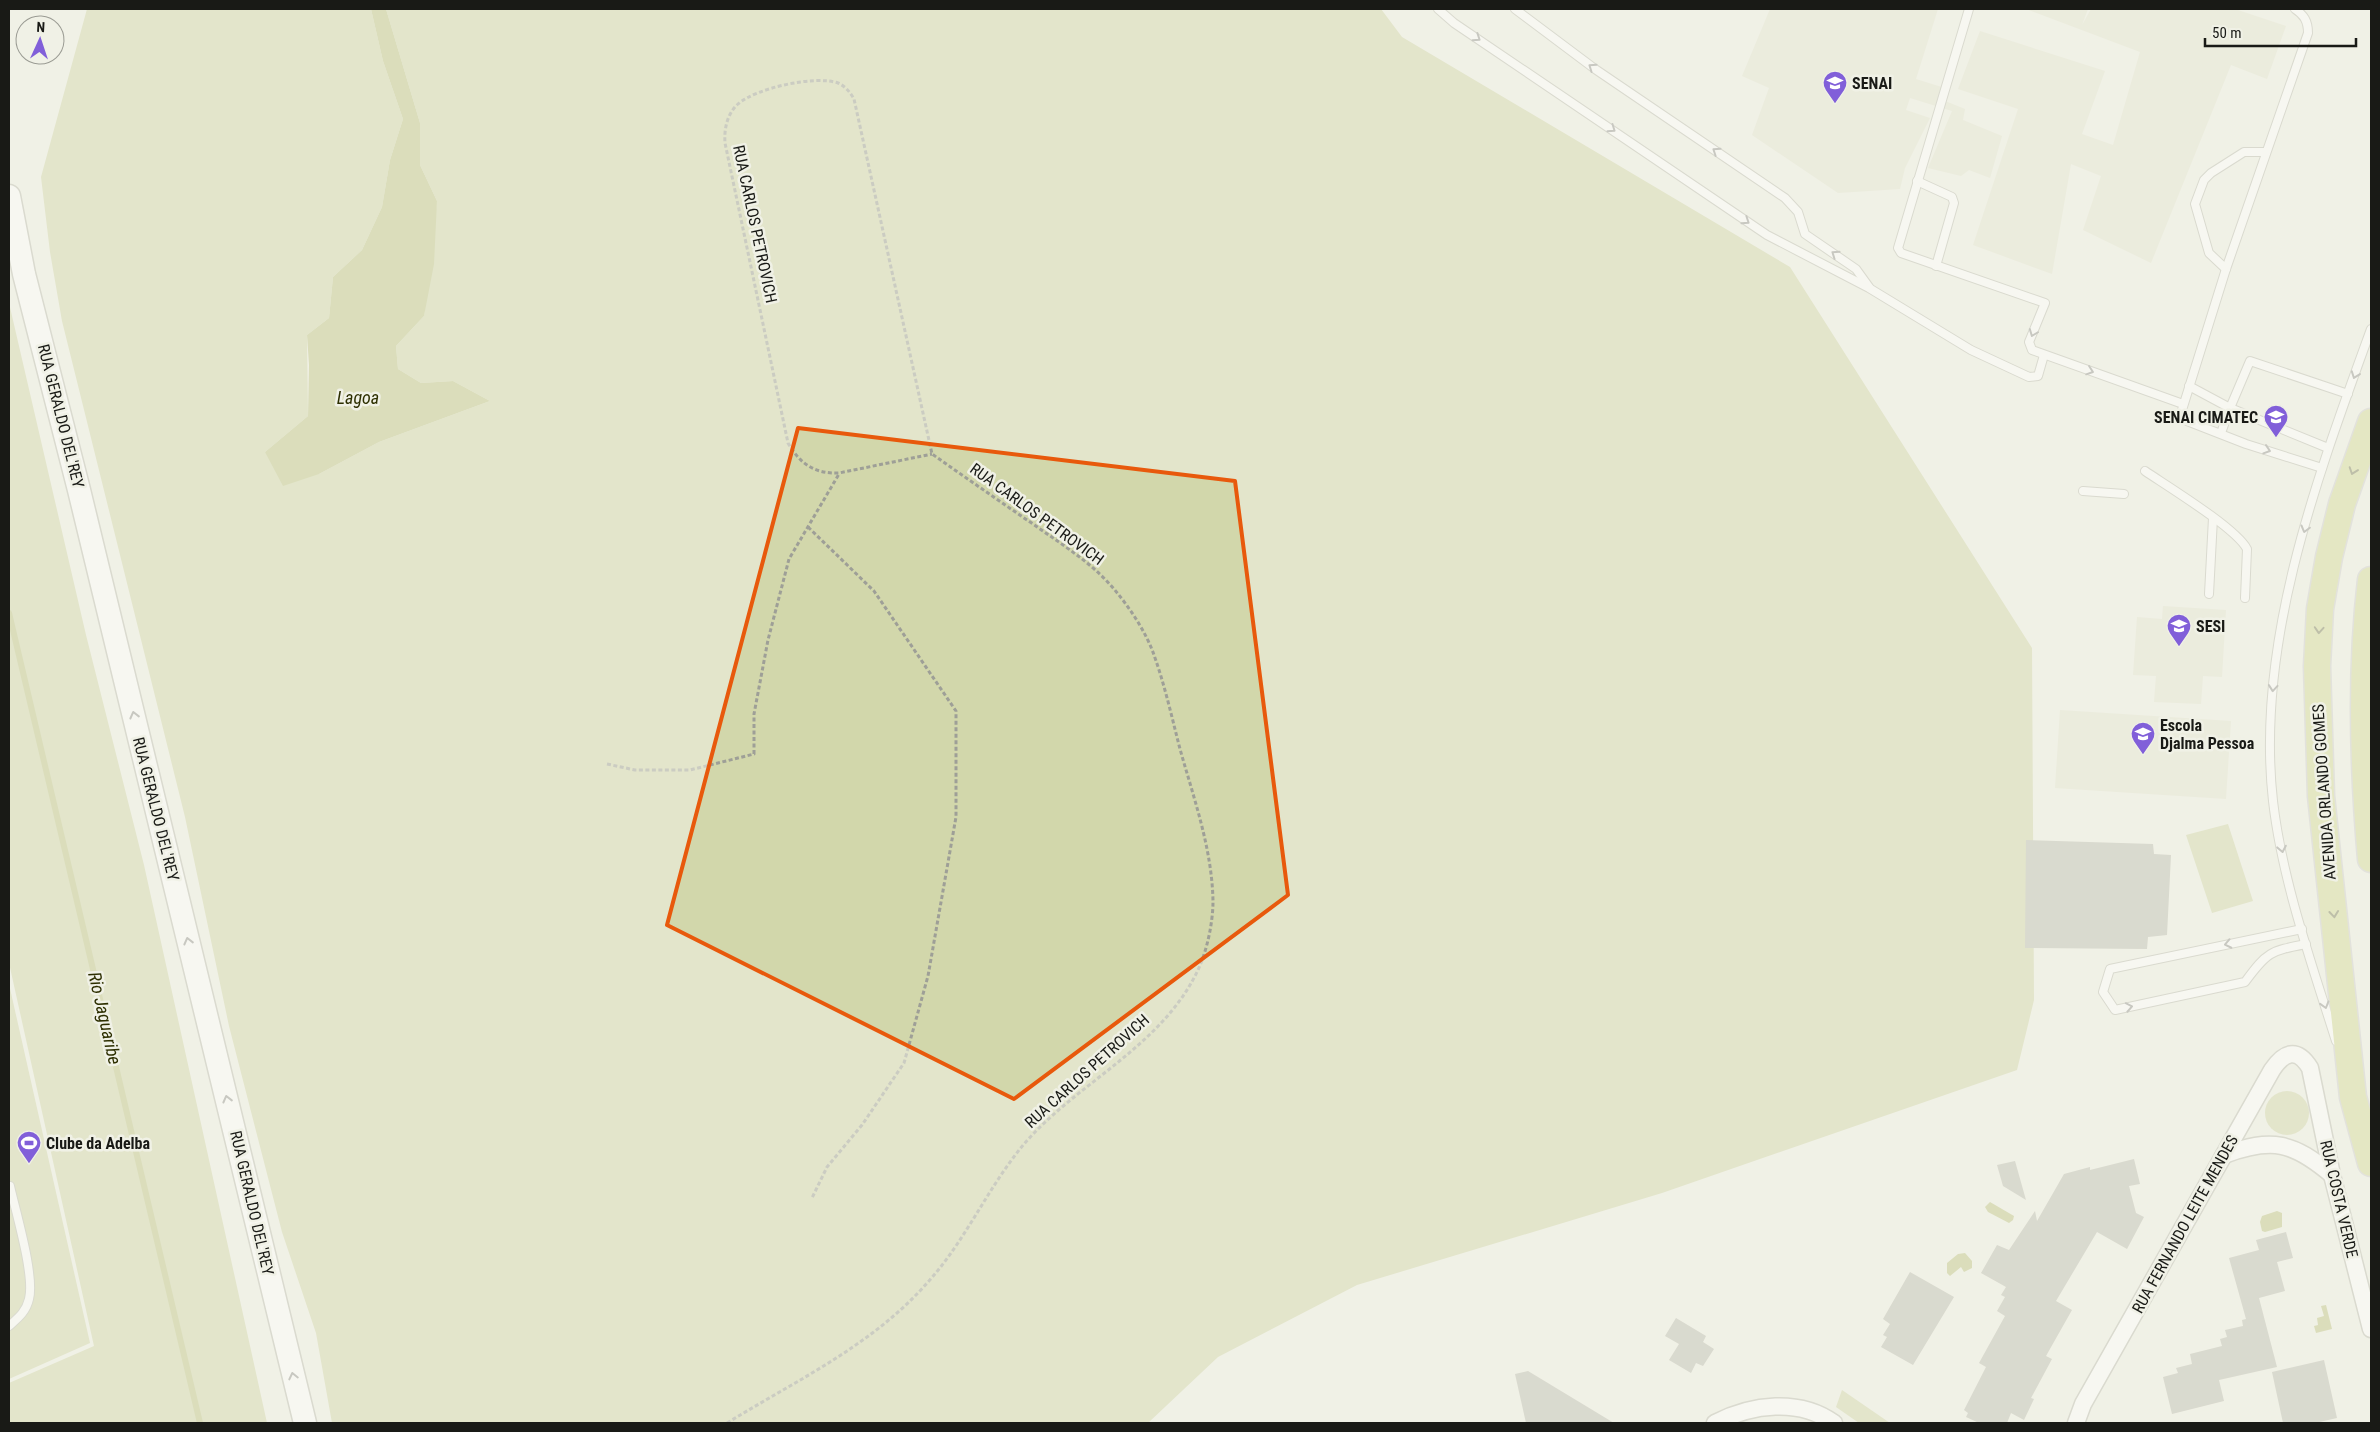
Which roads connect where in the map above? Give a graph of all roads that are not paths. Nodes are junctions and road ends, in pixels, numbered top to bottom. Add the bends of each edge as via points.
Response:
1 (1438, 9) edge
2 (1515, 9) edge
3 (1969, 9) edge
4 (2295, 9) edge
5 (2266, 152) junction
6 (1917, 181) junction
7 (9, 196) edge
8 (1936, 266) junction
9 (2226, 268) junction
10 (1869, 288) junction
11 (2371, 329) edge
12 (2044, 355) junction
13 (2189, 386) junction
14 (2348, 394) junction
15 (2183, 404) junction
16 (2230, 408) junction
17 (2371, 421) edge
18 (2221, 433) junction
19 (2328, 448) junction
20 (2322, 468) junction
21 (2144, 471) dead end
22 (2083, 491) dead end
23 (2124, 494) dead end
24 (2213, 518) junction
25 (2371, 580) edge
26 (2209, 594) dead end
27 (2245, 598) dead end
28 (2371, 859) edge
29 (2302, 929) junction
30 (2306, 944) junction
31 (2310, 1068) joint
32 (2353, 1097) junction
33 (2224, 1155) junction
34 (2371, 1163) edge
35 (2332, 1175) junction
36 (10, 1186) edge
37 (9, 1326) edge
38 (2371, 1329) edge
39 (305, 1423) edge
40 (1715, 1423) edge
41 (1834, 1423) edge
42 (2076, 1423) edge

1 -> 10 lane via 1767,235
10 -> 2 lane via 1856,269 1805,234 1798,212 1785,198 1595,69
3 - 6 lane
4 - 5 lane via 2305,17 2308,33
5 - 9 lane
5 - 9 lane via 2244,152 2210,173 2195,204 2209,252
6 - 8 lane via 1952,197 1954,203
6 - 8 lane via 1898,248 1901,253
39 -> 7 main road, RUA GERALDO DEL'REY via 82,499 24,274
8 -> 12 lane via 2045,303 2029,342 2032,350
9 - 13 lane
10 - 12 lane via 1971,350 2029,378 2038,376
11 -> 14 lane
12 -> 15 lane
13 - 15 lane
13 - 16 lane
14 - 16 lane via 2250,360
14 - 19 lane
15 - 18 lane via 2183,416 2187,421
16 - 18 lane
16 - 19 lane
17 -> 32 main road, AVENIDA ORLANDO GOMES via 2342,504 2329,557 2320,609 2316,666 2321,796
18 -> 20 lane
19 - 20 lane
20 -> 29 lane via 2290,583 2272,698 2273,801
21 - 24 lane
22 - 23 lane
24 - 26 lane
24 - 27 lane via 2243,542 2246,549
25 - 28 main road via 2366,618 2364,724
29 - 30 lane
29 -> 30 lane via 2110,969 2103,992 2115,1010 2245,982 2270,953
30 -> 32 lane
31 - 33 street, RUA FERNANDO LEITE MENDES via 2305,1059 2296,1054 2286,1055 2278,1061
31 - 35 street, RUA COSTA VERDE
32 - 34 main road, AVENIDA ORLANDO GOMES
33 - 35 street via 2267,1144 2288,1147 2311,1157
33 - 42 street, RUA FERNANDO LEITE MENDES via 2083,1404
35 - 38 street, RUA COSTA VERDE
36 - 37 lane via 31,1282 29,1300 22,1315
40 - 41 street via 1750,1409 1774,1406 1823,1415

